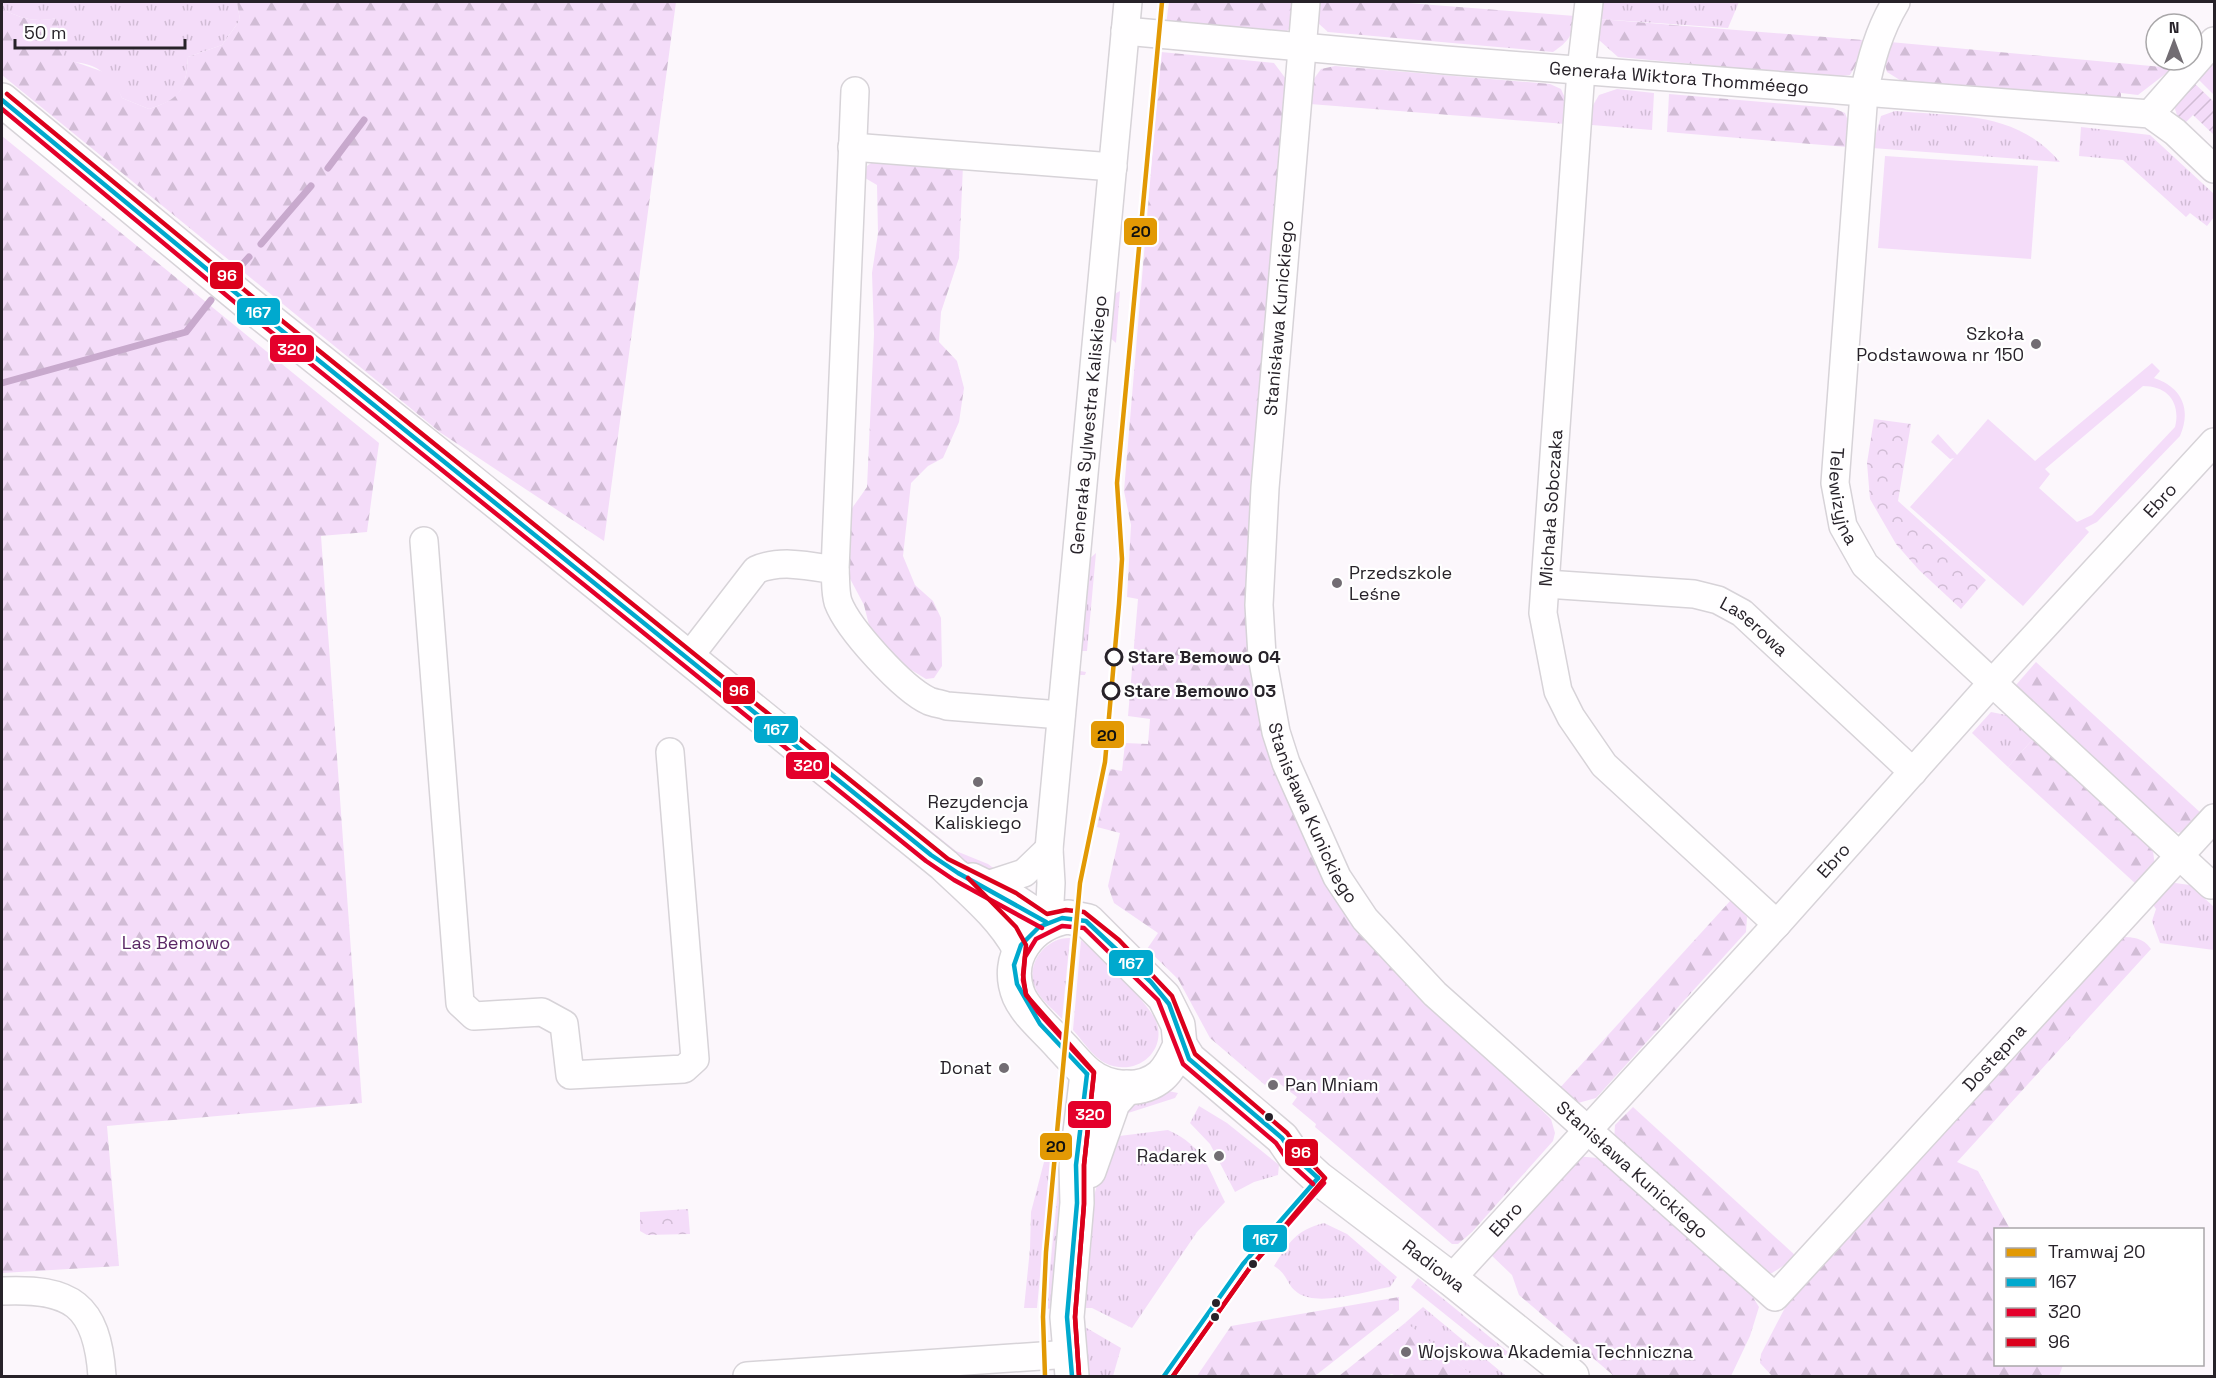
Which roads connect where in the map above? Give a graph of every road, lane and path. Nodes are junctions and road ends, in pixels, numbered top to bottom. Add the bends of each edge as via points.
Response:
1 (1128, 2) edge
2 (1306, 2) edge
3 (1589, 2) edge
4 (1896, 2) edge
5 (1125, 31) junction
6 (2214, 41) edge
7 (1302, 47) junction
8 (1581, 70) junction
9 (855, 91) dead end
10 (1864, 93) junction
11 (2, 100) edge
12 (2150, 114) junction
13 (852, 147) junction
14 (1113, 167) junction
15 (2214, 169) edge
16 (2214, 442) edge
17 (424, 541) dead end
18 (835, 570) junction
19 (1546, 584) junction
20 (688, 658) junction
21 (1991, 684) junction
22 (1061, 715) junction
23 (669, 753) dead end
24 (1913, 772) junction
25 (2214, 818) edge
26 (1049, 849) junction
27 (2179, 857) junction
28 (944, 865) junction
29 (2211, 885) dead end
30 (984, 886) junction
31 (1054, 920) junction
32 (1777, 924) junction
33 (1019, 948) junction
34 (1180, 1045) junction
35 (1087, 1074) junction
36 (1161, 1076) junction
37 (1127, 1088) junction
38 (1588, 1130) junction
39 (1294, 1157) junction
40 (1077, 1203) junction
41 (1451, 1279) junction
42 (2, 1291) edge
43 (1775, 1297) joint
44 (1071, 1365) edge
45 (102, 1377) edge
46 (747, 1377) edge
47 (1572, 1377) edge

1 - 5 street, Generała Sylwestra Kaliskiego
2 - 7 street, Stanisława Kunickiego
3 - 8 street, Michała Sobczaka
4 - 10 street, Telewizyjna via 1884,21
5 - 7 street, Generała Wiktora Thomméego
5 - 14 street, Generała Sylwestra Kaliskiego
6 - 12 street
7 - 8 street, Generała Wiktora Thomméego
7 - 38 street, Stanisława Kunickiego via 1265,488 1259,605 1262,657 1276,732 1333,867 1365,919 1434,994
8 - 10 street, Generała Wiktora Thomméego
8 - 19 street, Michała Sobczaka
9 - 13 street
10 - 12 street, Generała Wiktora Thomméego
10 - 21 street, Telewizyjna via 1835,483 1838,504 1847,535 1865,565
11 - 20 main road
12 - 15 street
13 - 14 street
13 - 18 street
14 - 22 street, Generała Sylwestra Kaliskiego
16 - 21 street, Ebro
17 - 23 street via 460,1003 474,1016 542,1012 564,1024 570,1076 684,1069 695,1059
18 - 20 street via 788,564 766,565 756,570
18 - 22 street via 838,602 847,618 892,672 929,701 947,706
19 - 24 street, Laserowa via 1694,594 1718,600 1742,613
19 - 32 street, Michała Sobczaka via 1543,613 1558,691 1587,741 1604,765
20 - 28 main road
21 - 24 street, Ebro
21 - 27 street, Telewizyjna
22 - 26 street, Generała Sylwestra Kaliskiego
24 - 32 street, Ebro
25 - 27 street, Dostępna
26 - 30 street via 1024,873
26 - 31 street, Generała Sylwestra Kaliskiego
27 - 29 street, Telewizyjna
27 - 43 street, Dostępna
28 - 30 main road
28 - 33 main road via 996,916
30 - 31 main road
31 - 33 main road via 1030,933
31 - 34 main road via 1088,921 1164,997 1178,1025
32 - 38 street, Ebro
33 - 35 main road via 1015,975 1019,998
34 - 36 main road
34 - 39 main road, Radiowa via 1190,1059 1282,1138
35 - 37 main road
35 - 40 main road via 1076,1165
36 - 37 main road
36 - 39 main road, Radiowa via 1227,1112 1274,1150
37 - 40 main road via 1113,1102
38 - 41 street, Ebro
38 - 43 street, Stanisława Kunickiego
39 - 41 main road, Radiowa
40 - 44 main road via 1067,1317
41 - 47 main road, Radiowa
42 - 45 street via 58,1294 75,1305 90,1321 101,1351
44 - 46 street

